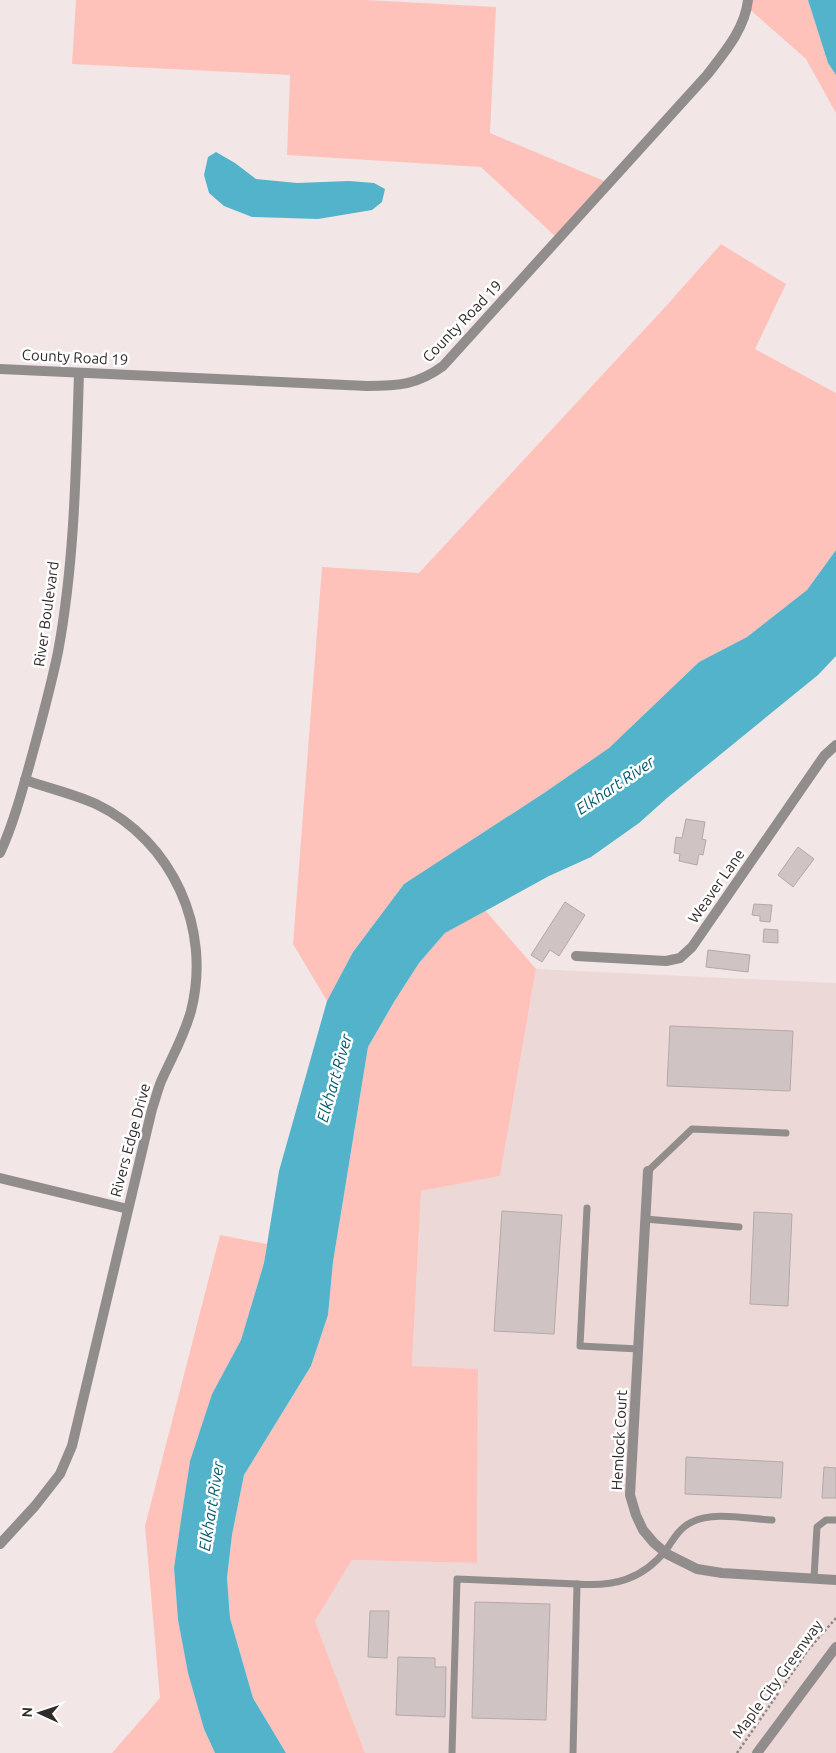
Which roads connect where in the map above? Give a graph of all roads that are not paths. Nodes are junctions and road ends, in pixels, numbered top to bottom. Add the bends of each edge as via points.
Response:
1 (748, 0) edge
2 (0, 369) edge
3 (79, 373) junction
4 (836, 745) edge
5 (25, 780) junction
6 (0, 853) edge
7 (576, 956) dead end
8 (786, 1133) dead end
9 (648, 1172) joint
10 (0, 1178) edge
11 (587, 1208) dead end
12 (128, 1209) junction
13 (645, 1219) junction
14 (739, 1227) dead end
15 (638, 1349) junction
16 (772, 1520) dead end
17 (836, 1520) edge
18 (0, 1544) edge
19 (664, 1552) junction
20 (814, 1578) junction
21 (836, 1580) edge
22 (577, 1584) junction
23 (836, 1647) edge
24 (452, 1753) edge
25 (573, 1753) edge
26 (757, 1753) edge

1 - 3 street, County Road 19 via 727,50 707,75 453,355 431,375 417,382 384,386
2 - 3 street, County Road 19
3 - 5 street, River Boulevard via 74,504 64,610 51,684
4 - 7 street, Weaver Lane via 824,756 692,947 680,958 666,961
5 - 6 street, River Boulevard
5 - 12 street, Rivers Edge Drive via 96,804 143,836 172,873 192,924 196,979 191,1009 183,1037 162,1079 152,1109
8 - 9 lane via 692,1129
9 - 13 street, Hemlock Court
10 - 12 street
11 - 15 lane via 580,1346
12 - 18 street, Rivers Edge Drive via 72,1446 60,1474
13 - 14 lane
13 - 15 street, Hemlock Court
15 - 19 street, Hemlock Court via 630,1495 643,1530
16 - 19 lane via 710,1516 691,1522
17 - 20 lane via 826,1520 817,1527
19 - 20 street, Hemlock Court via 697,1569
19 - 22 lane via 642,1572 622,1582
20 - 21 street, Hemlock Court
22 - 24 lane via 457,1579
22 - 25 lane
23 - 26 street

